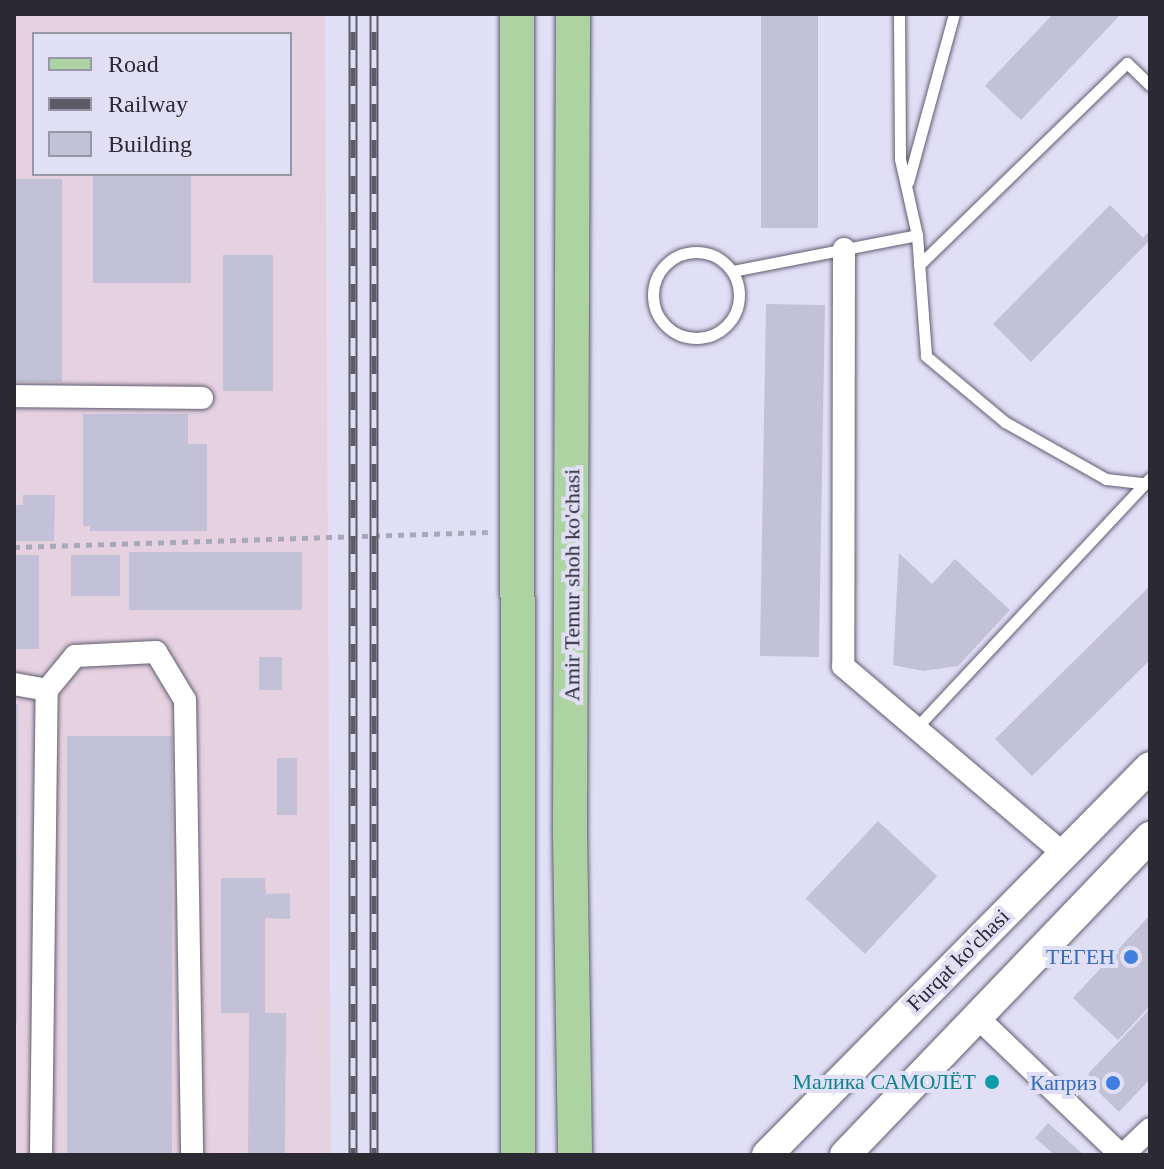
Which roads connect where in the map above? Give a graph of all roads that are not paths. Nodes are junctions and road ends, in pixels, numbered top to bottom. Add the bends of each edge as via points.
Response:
1 (517, 14) edge
2 (573, 14) edge
3 (899, 14) edge
4 (954, 14) edge
5 (1150, 85) edge
6 (906, 186) junction
7 (917, 235) junction
8 (844, 249) junction
9 (919, 265) junction
10 (732, 271) junction
11 (14, 396) edge
12 (202, 398) dead end
13 (1149, 481) edge
14 (14, 684) edge
15 (47, 690) junction
16 (916, 728) junction
17 (1150, 767) edge
18 (1150, 837) edge
19 (1065, 855) junction
20 (976, 1016) junction
21 (1150, 1129) edge
22 (581, 1153) edge
23 (41, 1155) edge
24 (192, 1155) edge
25 (518, 1155) edge
26 (767, 1155) edge
27 (845, 1155) edge
28 (1122, 1155) edge

1 - 25 main road
2 - 22 main road, Amir Temur shoh ko'chasi via 570,832
3 - 6 lane via 900,159
4 - 6 lane
5 - 9 lane via 1127,63
6 - 7 lane
7 - 8 lane
7 - 9 lane
8 - 10 lane
8 - 16 street via 843,666
9 - 13 lane via 926,356 1005,422 1106,479
10 - 10 lane via 709,253 669,260 654,283 652,297 662,323 685,338 700,339 727,326 739,299
11 - 12 street
13 - 16 lane
14 - 15 street
15 - 23 street
15 - 24 street via 75,656 156,652 185,700
16 - 19 street
17 - 19 main road, Furqat ko'chasi
18 - 20 main road
19 - 26 main road, Furqat ko'chasi
20 - 27 main road
20 - 28 street
21 - 28 street

